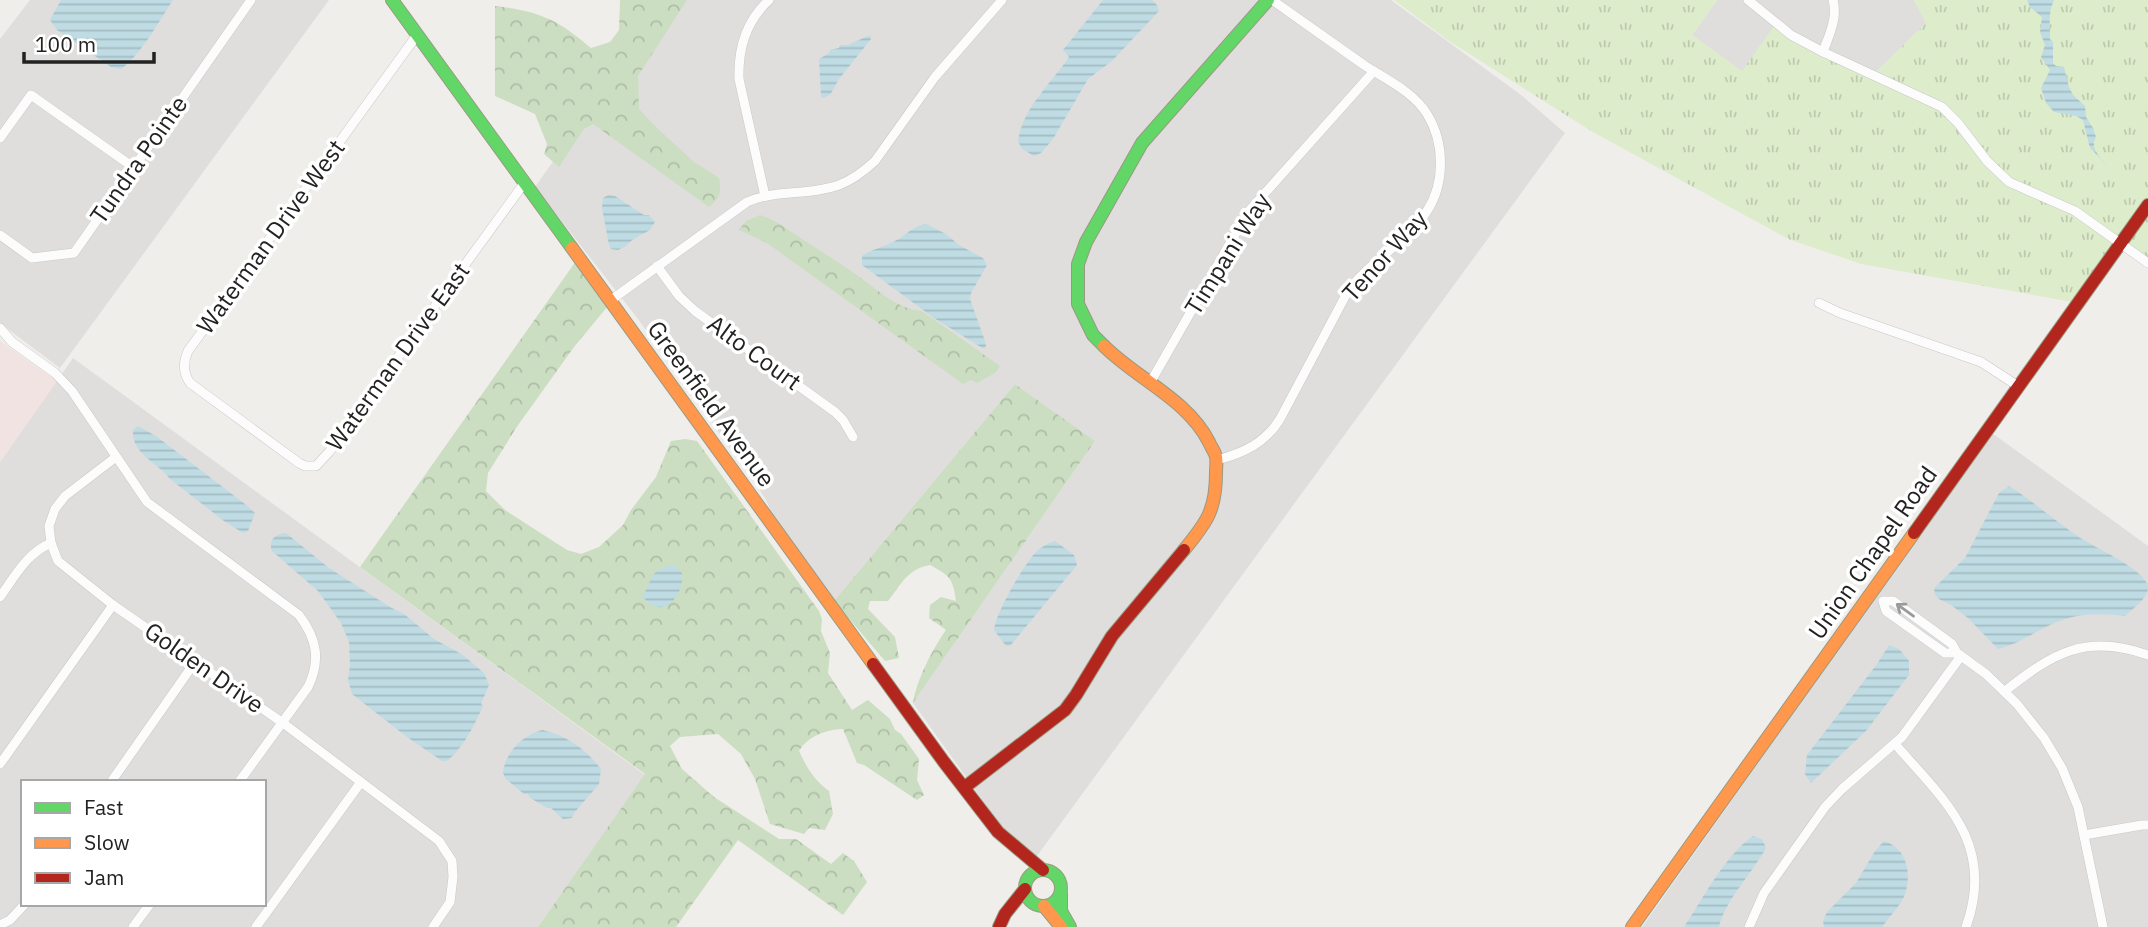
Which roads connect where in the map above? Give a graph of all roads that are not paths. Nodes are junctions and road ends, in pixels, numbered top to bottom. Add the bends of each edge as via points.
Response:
1 (251, 0) edge
2 (392, 0) edge
3 (769, 0) edge
4 (1002, 0) edge
5 (1270, 0) edge
6 (1748, 0) edge
7 (1833, 0) edge
8 (418, 35) junction
9 (1823, 52) junction
10 (1374, 71) junction
11 (0, 138) edge
12 (133, 167) junction
13 (525, 181) junction
14 (765, 196) junction
15 (2148, 205) edge
16 (0, 234) edge
17 (2121, 243) junction
18 (2148, 263) edge
19 (657, 266) junction
20 (611, 300) junction
21 (1819, 303) dead end
22 (0, 328) edge
23 (0, 339) edge
24 (12, 342) junction
25 (1150, 383) junction
26 (2018, 386) junction
27 (249, 427) joint
28 (853, 438) dead end
29 (116, 457) junction
30 (1217, 460) junction
31 (51, 543) junction
32 (1871, 592) junction
33 (0, 597) edge
34 (113, 605) junction
35 (1959, 654) junction
36 (2148, 655) edge
37 (195, 662) junction
38 (2005, 691) junction
39 (283, 723) junction
40 (1895, 744) junction
41 (0, 764) edge
42 (112, 780) edge
43 (240, 780) edge
44 (361, 782) junction
45 (965, 787) junction
46 (2148, 825) edge
47 (998, 832) junction
48 (2084, 835) junction
49 (1043, 870) junction
50 (1025, 886) junction
51 (1061, 894) junction
52 (23, 906) edge
53 (149, 906) edge
54 (1041, 906) junction
55 (1001, 924) edge
56 (0, 925) edge
57 (133, 927) edge
58 (256, 927) edge
59 (433, 927) edge
60 (1061, 927) edge
61 (1070, 927) edge
62 (1632, 927) edge
63 (1749, 927) edge
64 (1966, 927) edge
65 (2103, 927) edge

1 - 12 street, Tundra Pointe
2 - 8 main road, Greenfield Avenue
3 - 14 street via 753,18 738,63
4 - 14 street via 944,65 864,171 837,186
5 - 10 street, Tenor Way
5 - 25 main road via 1143,142 1078,261 1076,294 1087,327 1102,348
6 - 9 street
7 - 9 street via 1832,29
8 - 13 main road, Greenfield Avenue
8 - 27 street, Waterman Drive West via 185,358 190,383
9 - 17 street via 1942,107 1997,173 2075,211
10 - 25 street, Timpani Way via 1248,212
10 - 30 street, Tenor Way via 1427,114 1438,143 1437,192 1418,224 1348,291 1270,432 1242,452
11 - 12 street via 31,94
12 - 16 street, Tundra Pointe via 74,253 32,258
13 - 20 main road, Greenfield Avenue
13 - 27 street, Waterman Drive East via 321,463 310,467 299,463
14 - 19 street via 736,208
15 - 17 main road, Union Chapel Road
17 - 18 street
17 - 26 main road, Union Chapel Road
19 - 20 street
19 - 28 street, Alto Court via 686,303 835,412
20 - 45 main road, Greenfield Avenue
21 - 26 street via 1972,359
22 - 24 street
23 - 24 street
24 - 29 street via 63,381
25 - 30 main road via 1196,419
26 - 32 main road, Union Chapel Road
29 - 31 street via 55,509 49,526
29 - 39 street via 147,502 299,615 311,631 315,672
30 - 45 main road via 1216,496 1204,525 1105,646 1072,702
31 - 33 street via 27,560
31 - 34 street, Golden Drive via 58,561
32 - 35 street via 1883,601 1892,601 1952,644
32 - 62 main road, Union Chapel Road
34 - 37 street, Golden Drive
34 - 41 street
35 - 38 street
35 - 40 street
36 - 38 street via 2102,646 2066,651 2035,667
37 - 39 street, Golden Drive
37 - 42 street
38 - 48 street via 2062,768
39 - 43 street
39 - 44 street, Golden Drive
40 - 63 street via 1825,807 1764,893
40 - 64 street via 1951,808 1968,841 1975,881
44 - 58 street
44 - 59 street, Golden Drive via 439,841 452,861 450,902
45 - 47 main road, Greenfield Avenue
46 - 48 street
47 - 49 main road, Greenfield Avenue
47 - 50 main road, Greenfield Avenue via 1019,864
48 - 65 street
49 - 50 main road via 1032,874
49 - 51 main road via 1058,877
50 - 54 main road via 1030,901
50 - 55 main road
51 - 54 main road via 1053,904
51 - 61 main road via 1061,911
52 - 56 street
53 - 57 street
54 - 55 main road via 1023,909
54 - 60 main road

